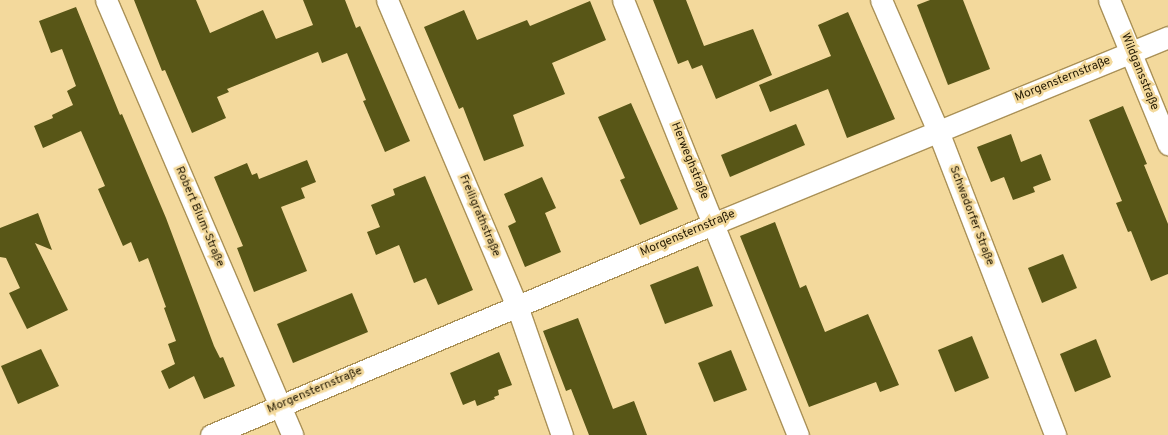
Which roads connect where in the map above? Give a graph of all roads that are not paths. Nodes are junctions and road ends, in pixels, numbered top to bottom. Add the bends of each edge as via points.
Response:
1 (106, 0) edge
2 (387, 0) edge
3 (623, 0) edge
4 (881, 0) edge
5 (1110, 0) edge
6 (1168, 37) edge
7 (1131, 52) junction
8 (938, 131) junction
9 (1168, 144) edge
10 (715, 223) junction
11 (517, 306) junction
12 (280, 406) junction
13 (211, 435) edge
14 (292, 435) edge
15 (562, 435) edge
16 (798, 435) edge
17 (1055, 435) edge

1 - 12 street, Robert Blum-Straße
2 - 11 street, Freiligrathstraße
3 - 10 street, Herweghstraße
4 - 8 street, Schwadorfer Straße
5 - 7 street, Wildgansstraße
6 - 7 street, Morgensternstraße
7 - 8 street, Morgensternstraße
7 - 9 street, Wildgansstraße
8 - 10 street, Morgensternstraße
8 - 17 street, Schwadorfer Straße
10 - 11 street, Morgensternstraße
10 - 16 street, Herweghstraße
11 - 12 street, Morgensternstraße
11 - 15 street, Freiligrathstraße
12 - 13 street, Morgensternstraße
12 - 14 street, Robert Blum-Straße

